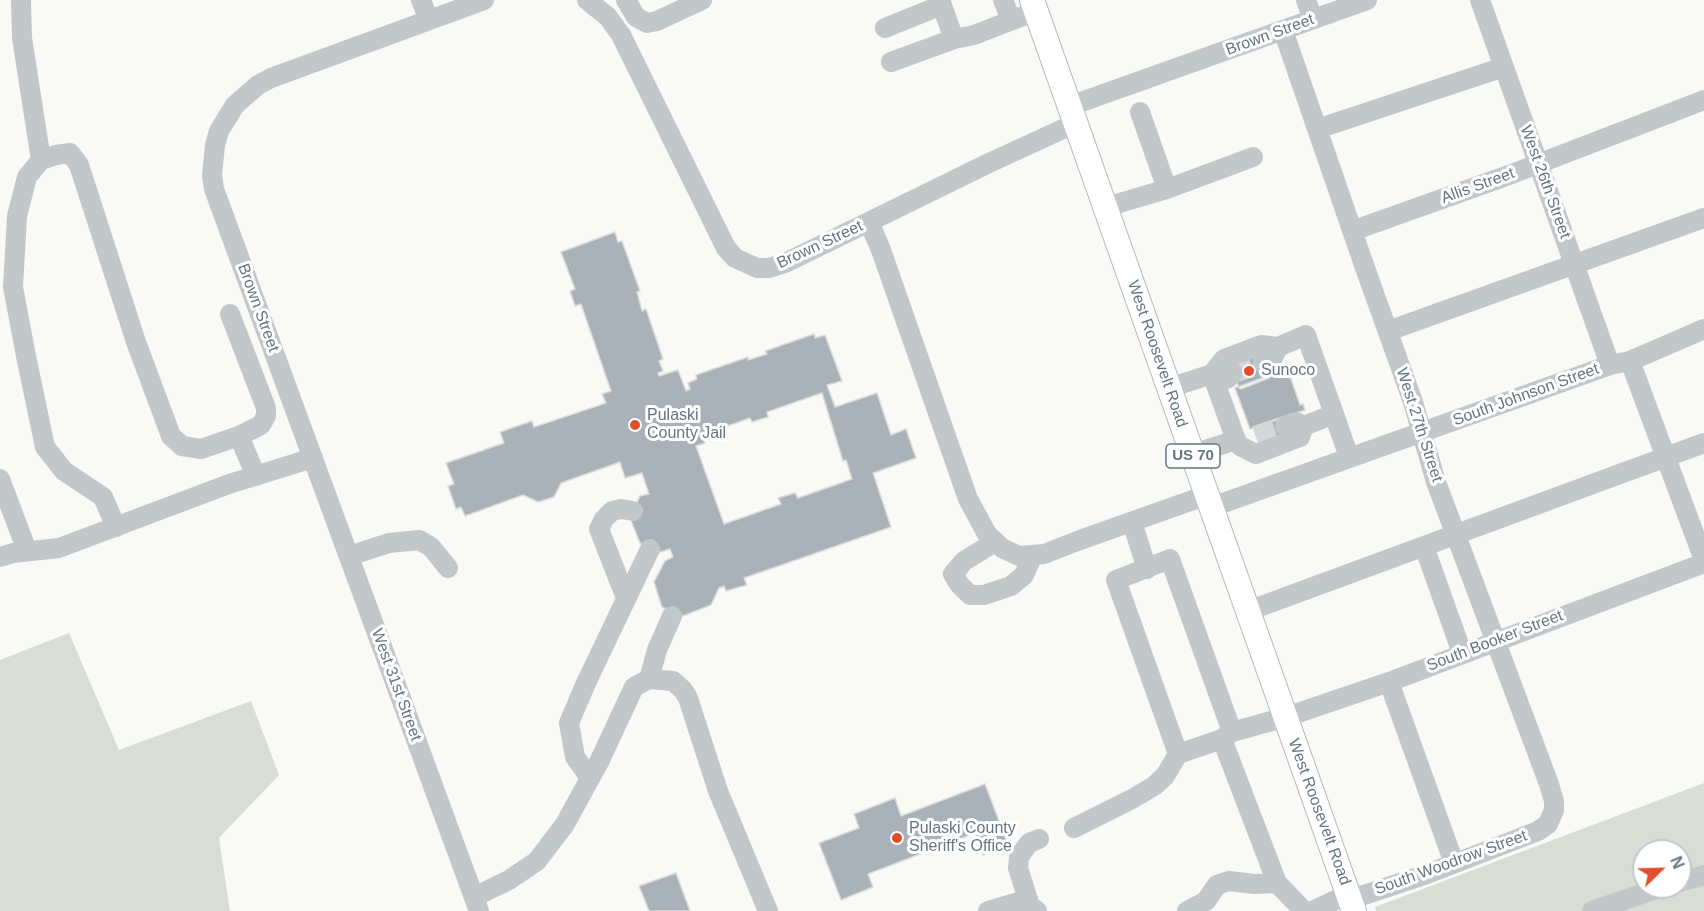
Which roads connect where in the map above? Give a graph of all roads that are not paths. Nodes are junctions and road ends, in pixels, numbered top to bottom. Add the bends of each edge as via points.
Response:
1 (21, 0) edge
2 (421, 0) edge
3 (484, 0) edge
4 (587, 0) edge
5 (626, 0) edge
6 (702, 0) edge
7 (1003, 0) edge
8 (1367, 0) edge
9 (1480, 0) edge
10 (941, 3) edge
11 (1034, 5) edge
12 (1310, 9) edge
13 (429, 20) junction
14 (1011, 20) junction
15 (885, 28) dead end
16 (1283, 30) junction
17 (954, 39) junction
18 (891, 62) dead end
19 (1504, 67) junction
20 (1704, 100) edge
21 (1140, 112) dead end
22 (1073, 114) junction
23 (1317, 129) junction
24 (1253, 157) dead end
25 (41, 160) junction
26 (1538, 163) junction
27 (1167, 189) junction
28 (1106, 207) junction
29 (1704, 218) edge
30 (869, 222) junction
31 (1352, 231) junction
32 (1575, 265) junction
33 (230, 314) dead end
34 (1704, 329) edge
35 (1388, 331) junction
36 (271, 345) junction
37 (246, 355) junction
38 (1630, 361) junction
39 (1610, 365) junction
40 (1227, 376) junction
41 (1169, 388) junction
42 (1334, 414) junction
43 (1422, 433) junction
44 (239, 436) junction
45 (1244, 441) junction
46 (1704, 443) edge
47 (1192, 454) junction
48 (1349, 457) junction
49 (1666, 457) junction
50 (313, 458) junction
51 (256, 476) junction
52 (0, 479) edge
53 (1209, 501) junction
54 (633, 511) dead end
55 (1132, 522) junction
56 (116, 527) junction
57 (1455, 535) junction
58 (995, 542) junction
59 (1424, 546) junction
60 (650, 549) dead end
61 (27, 551) junction
62 (1033, 555) junction
63 (349, 556) junction
64 (0, 558) edge
65 (1704, 561) edge
66 (448, 568) dead end
67 (1147, 569) junction
68 (626, 598) junction
69 (1248, 611) junction
70 (672, 616) dead end
71 (1495, 641) junction
72 (1462, 653) junction
73 (649, 679) junction
74 (1389, 682) junction
75 (1286, 717) junction
76 (1227, 736) junction
77 (1178, 754) junction
78 (590, 778) junction
79 (1552, 818) joint
80 (1074, 828) dead end
81 (1039, 839) dead end
82 (1454, 863) junction
83 (1277, 883) junction
84 (477, 904) edge
85 (1352, 904) edge
86 (1634, 904) edge
87 (1032, 905) edge
88 (768, 911) edge
89 (988, 911) edge
90 (1187, 911) edge
91 (1304, 911) edge
92 (1312, 911) edge
93 (1592, 911) edge

1 - 25 street via 22,38
2 - 13 street
3 - 13 street, Brown Street
4 - 30 street, Brown Street via 608,17 621,35 722,242 735,258 757,268 770,268
5 - 6 street via 636,17 646,23
7 - 14 street
8 - 12 street, Brown Street
9 - 19 street, West 26th Street
10 - 15 street
10 - 17 street
11 - 14 street
11 - 22 main road, West Roosevelt Road / US 70
12 - 16 street, Brown Street
13 - 36 street, Brown Street via 271,78 240,100 219,131 212,160 214,189
14 - 17 street
16 - 22 street, Brown Street
16 - 23 street, West 27th Street
17 - 18 street
19 - 23 street
19 - 26 street, West 26th Street
20 - 26 street, Allis Street
21 - 27 street
22 - 28 main road, West Roosevelt Road / US 70
22 - 30 street, Brown Street via 989,163
23 - 31 street, West 27th Street
24 - 27 street
25 - 44 street via 70,153 79,165 171,436 182,446 201,449
25 - 56 street via 27,177 17,216 13,287 26,356 45,447 64,471 103,497
26 - 31 street, Allis Street
26 - 32 street, West 26th Street
27 - 28 street
28 - 41 main road, West Roosevelt Road / US 70
29 - 32 street
30 - 58 street via 968,499
31 - 35 street, West 27th Street
32 - 35 street
32 - 39 street, West 26th Street
33 - 37 street
34 - 38 street, South Johnson Street
35 - 43 street, West 27th Street
36 - 37 street
36 - 50 street, Brown Street
37 - 44 street via 266,416 261,425
38 - 39 street, South Johnson Street
38 - 49 street
39 - 43 street, South Johnson Street
40 - 41 street
40 - 42 street via 1224,359 1261,345 1269,360 1306,335
40 - 45 street
41 - 47 main road, West Roosevelt Road / US 70
42 - 45 street via 1294,426 1300,437 1256,454
42 - 48 street
43 - 48 street, South Johnson Street
43 - 57 street, West 27th Street
44 - 51 street
45 - 47 street
46 - 49 street
47 - 53 main road, West Roosevelt Road / US 70
48 - 53 street, South Johnson Street
49 - 57 street
49 - 65 street
50 - 51 street
50 - 63 street, West 31st Street
51 - 56 street
52 - 61 street
53 - 55 street, South Johnson Street
53 - 69 main road, West Roosevelt Road / US 70
54 - 68 street via 612,511 599,530
55 - 62 street, South Johnson Street
55 - 67 street
56 - 61 street via 59,548
57 - 59 street
57 - 71 street, West 27th Street
58 - 62 street via 1019,556
58 - 62 street via 964,561 953,574 970,595 984,595 1011,586 1024,575
59 - 69 street
59 - 72 street
60 - 68 street
61 - 64 street
63 - 66 street via 389,543 419,540 431,547
63 - 84 street, West 31st Street
65 - 71 street, South Booker Street
67 - 76 street via 1170,559
67 - 77 street via 1116,580
68 - 78 street via 569,723 575,757
69 - 75 main road, West Roosevelt Road / US 70
70 - 73 street
71 - 72 street, South Booker Street
71 - 79 street, West 27th Street via 1549,784 1554,801
72 - 74 street, South Booker Street
73 - 78 street via 634,687
73 - 88 street via 673,681 688,699 718,791
74 - 75 street, South Booker Street
74 - 82 street
75 - 76 street, South Booker Street
75 - 85 main road, West Roosevelt Road / US 70
76 - 77 street, South Booker Street
76 - 83 street
77 - 80 street via 1154,786
78 - 84 street via 565,824 537,861
79 - 82 street, South Woodrow Street via 1538,831
81 - 87 street via 1029,843 1019,857 1018,868
82 - 85 street, South Woodrow Street via 1364,895
83 - 90 street via 1229,881 1217,885 1206,901
83 - 91 street
85 - 92 street, South Woodrow Street via 1340,898
86 - 93 street
87 - 89 street

